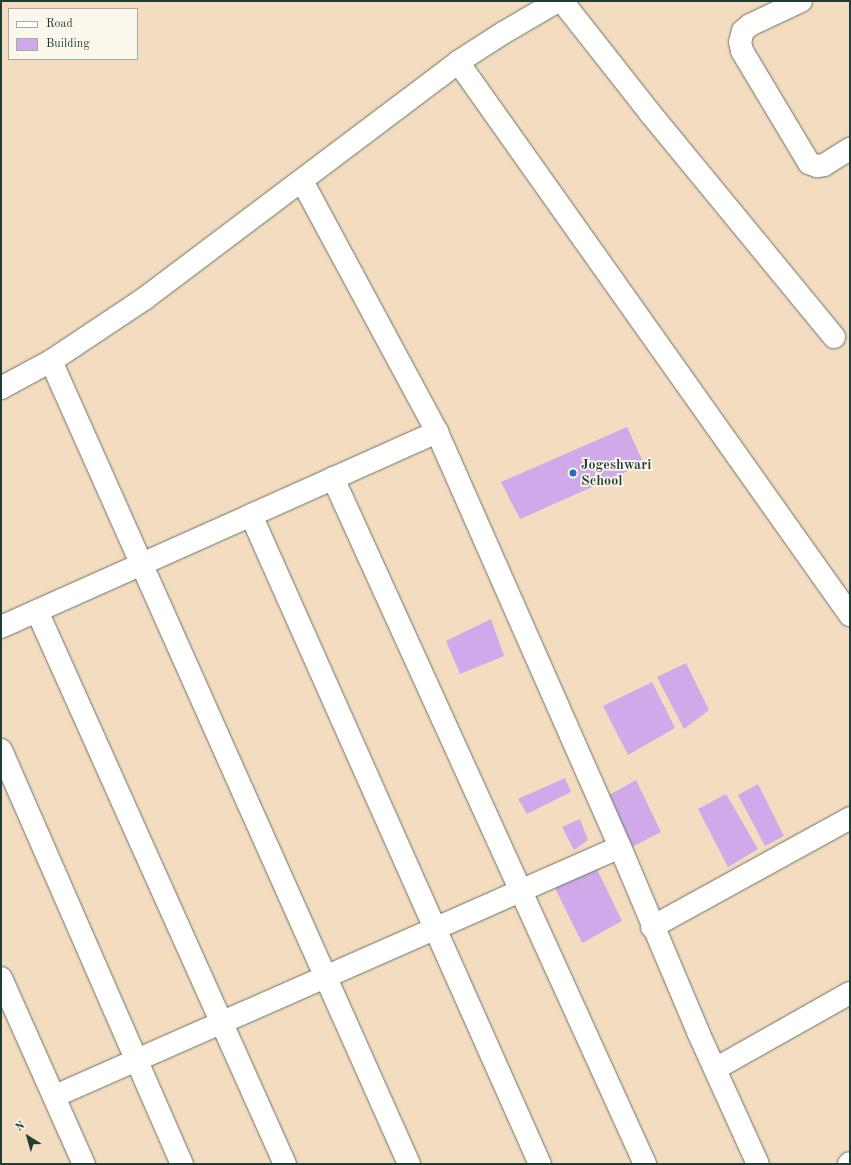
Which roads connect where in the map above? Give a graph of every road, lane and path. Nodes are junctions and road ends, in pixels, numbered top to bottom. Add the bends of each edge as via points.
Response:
1 (558, 1) edge
2 (562, 1) edge
3 (794, 2) edge
4 (458, 62) junction
5 (850, 149) edge
6 (302, 181) junction
7 (834, 337) dead end
8 (51, 361) junction
9 (1, 388) edge
10 (437, 432) junction
11 (333, 478) junction
12 (251, 515) junction
13 (143, 564) junction
14 (37, 611) junction
15 (850, 615) edge
16 (1, 627) edge
17 (1, 750) edge
18 (850, 818) edge
19 (620, 847) junction
20 (522, 891) junction
21 (652, 927) junction
22 (436, 928) junction
23 (326, 977) junction
24 (1, 978) edge
25 (850, 993) edge
26 (223, 1022) junction
27 (136, 1060) junction
28 (715, 1069) junction
29 (54, 1096) junction
30 (84, 1164) edge
31 (182, 1164) edge
32 (285, 1164) edge
33 (409, 1164) edge
34 (540, 1164) edge
35 (645, 1164) edge
36 (758, 1164) edge

1 - 4 street via 502,32
2 - 7 street
3 - 5 street via 750,25 744,31 740,42 742,51 809,163 824,166
4 - 6 street
4 - 15 street
6 - 8 street via 144,299
6 - 10 street
8 - 9 street
8 - 13 street
10 - 11 street
10 - 19 street
11 - 12 street
11 - 20 street
12 - 13 street
12 - 22 street
13 - 14 street
13 - 23 street
14 - 16 street
14 - 26 street
17 - 27 street
18 - 21 street
19 - 20 street
19 - 21 street
20 - 22 street
20 - 35 street
21 - 28 street
22 - 23 street
22 - 34 street
23 - 26 street
23 - 33 street
24 - 29 street
25 - 28 street
26 - 27 street
26 - 32 street
27 - 29 street
27 - 31 street
28 - 36 street
29 - 30 street

